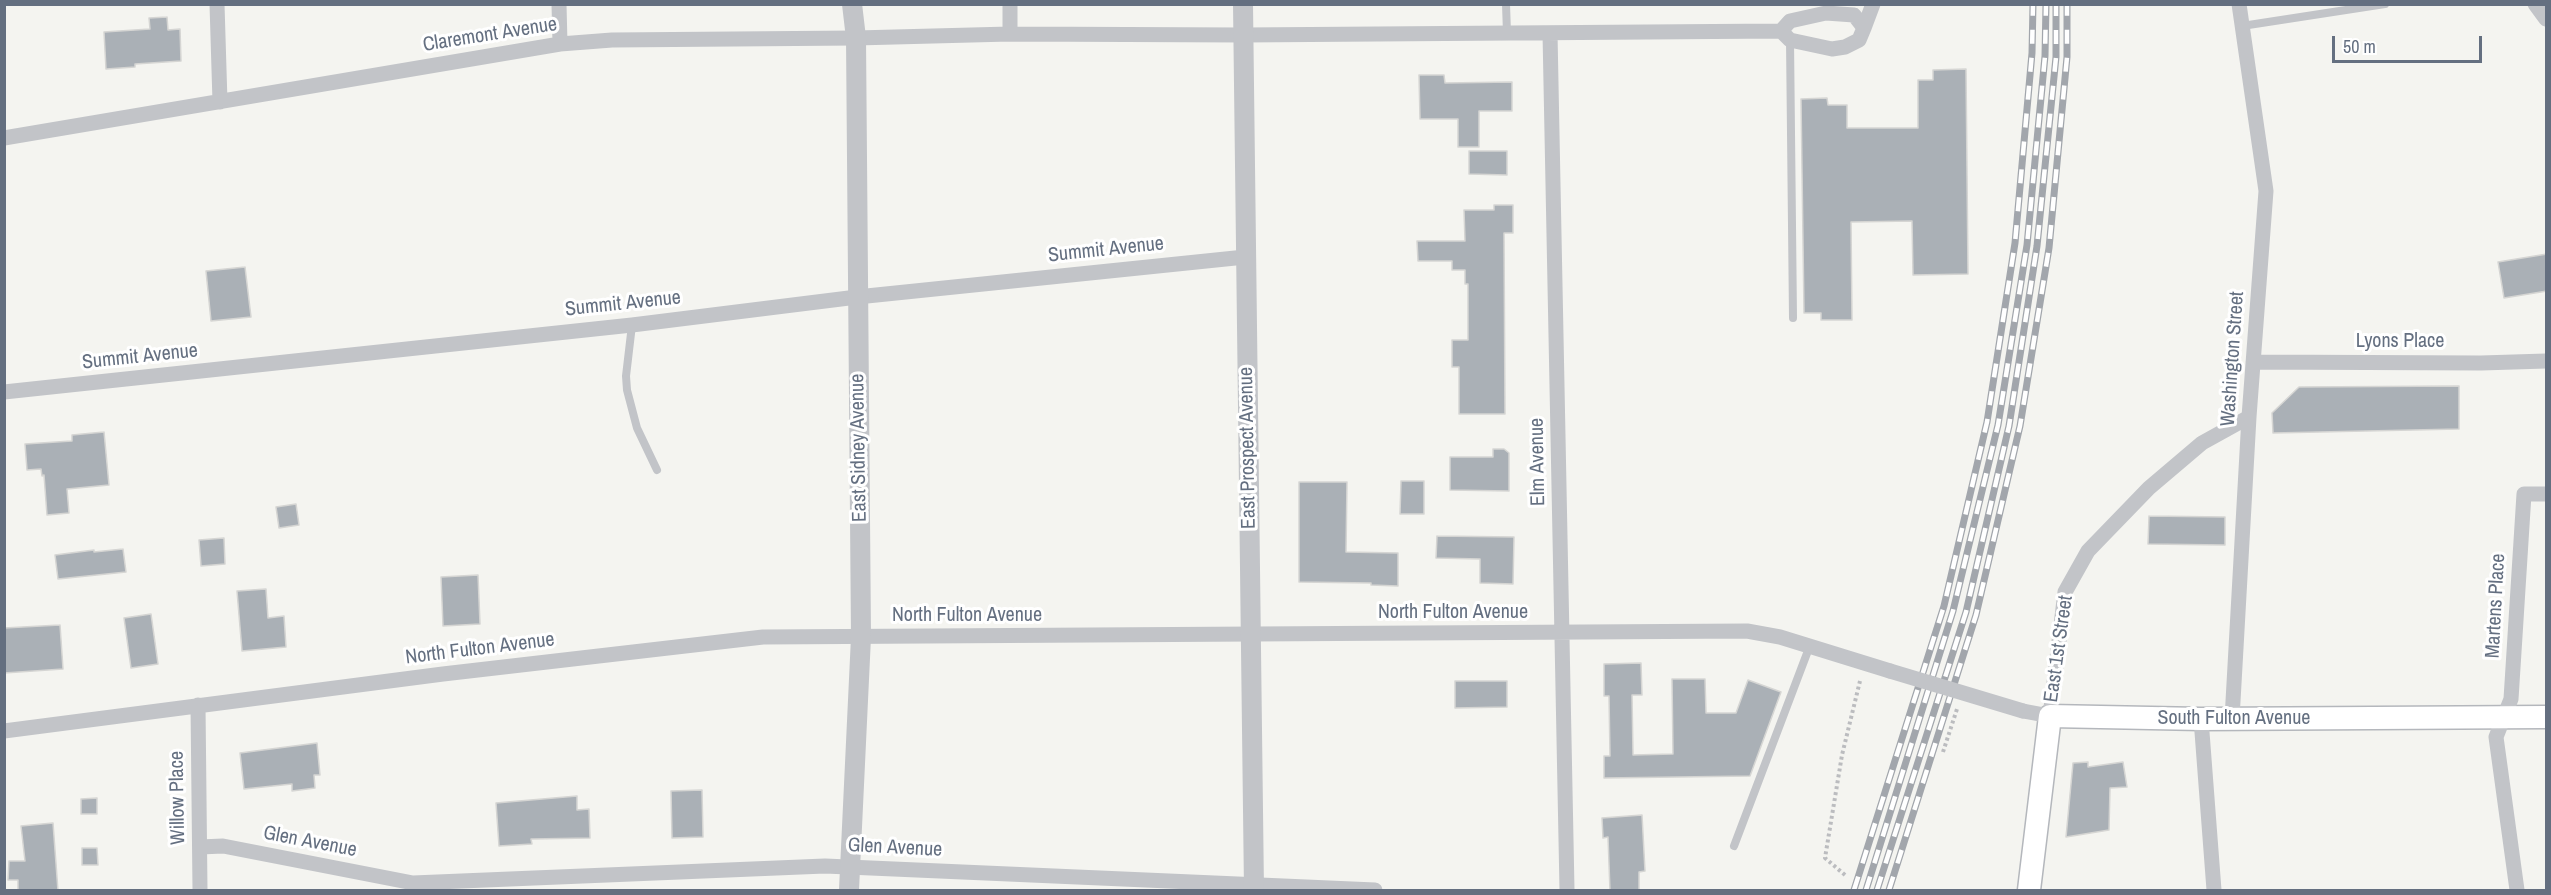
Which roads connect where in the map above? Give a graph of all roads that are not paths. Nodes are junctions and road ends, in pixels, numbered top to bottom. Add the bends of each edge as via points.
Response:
1 (218, 4) edge
2 (559, 4) edge
3 (852, 4) edge
4 (1010, 4) edge
5 (1243, 4) edge
6 (1506, 4) edge
7 (1873, 4) edge
8 (2239, 4) edge
9 (2385, 4) edge
10 (2242, 26) junction
11 (1864, 28) junction
12 (1507, 33) junction
13 (1550, 33) junction
14 (1010, 34) junction
15 (1243, 35) junction
16 (1785, 36) junction
17 (855, 38) junction
18 (560, 44) junction
19 (220, 102) junction
20 (4, 138) edge
21 (1245, 257) junction
22 (857, 297) junction
23 (1793, 318) dead end
24 (632, 325) junction
25 (2547, 361) edge
26 (2253, 362) junction
27 (4, 392) edge
28 (2249, 417) junction
29 (657, 470) dead end
30 (2547, 494) edge
31 (1562, 633) junction
32 (1251, 635) junction
33 (861, 637) junction
34 (1809, 648) junction
35 (1927, 682) joint
36 (198, 705) junction
37 (2050, 716) junction
38 (2547, 717) edge
39 (2503, 718) junction
40 (2201, 719) junction
41 (2232, 719) junction
42 (4, 731) edge
43 (1734, 846) dead end
44 (200, 847) junction
45 (850, 867) junction
46 (412, 884) junction
47 (1254, 888) edge
48 (200, 891) edge
49 (389, 891) edge
50 (849, 891) edge
51 (1375, 891) edge
52 (1567, 891) edge
53 (2029, 891) edge
54 (2214, 891) edge
55 (2517, 891) edge

1 - 19 street
2 - 18 street
3 - 17 street, East Sidney Avenue
4 - 14 street
5 - 15 street, East Prospect Avenue
6 - 12 lane
7 - 11 street
8 - 10 street, Washington Street
9 - 10 lane
10 - 26 street, Washington Street via 2266,191
11 - 16 street, Claremont Avenue via 1859,40 1832,49
11 - 16 street via 1854,15 1826,13 1790,21
12 - 13 street, Claremont Avenue
12 - 15 street, Claremont Avenue
13 - 16 street, Claremont Avenue
13 - 31 street, Elm Avenue
14 - 15 street, Claremont Avenue
14 - 17 street, Claremont Avenue
15 - 21 street, East Prospect Avenue
16 - 23 lane
17 - 18 street, Claremont Avenue
17 - 22 street, East Sidney Avenue
18 - 19 street, Claremont Avenue
19 - 20 street, Claremont Avenue
21 - 22 street, Summit Avenue
21 - 32 street, East Prospect Avenue
22 - 24 street, Summit Avenue
22 - 33 street, East Sidney Avenue
24 - 27 street, Summit Avenue
24 - 29 lane via 627,390 637,428
25 - 26 street, Lyons Place
26 - 28 street, Washington Street
28 - 37 street, East 1st Street via 2202,443 2149,488 2088,551 2065,591
28 - 41 street, Washington Street
30 - 39 street, Martens Place via 2524,494 2511,699
31 - 32 street, North Fulton Avenue
31 - 34 street, North Fulton Avenue via 1747,631
31 - 52 street, Elm Avenue
32 - 33 street, North Fulton Avenue
32 - 47 street, East Prospect Avenue
33 - 36 street, North Fulton Avenue via 763,637
33 - 45 street, East Sidney Avenue
34 - 35 street, North Fulton Avenue, bridge
34 - 43 lane
35 - 37 street, South Fulton Avenue, bridge
36 - 42 street, North Fulton Avenue
36 - 44 street, Willow Place
37 - 40 main road, South Fulton Avenue
37 - 53 main road, East 1st Street
38 - 39 main road, South Fulton Avenue
39 - 41 main road, South Fulton Avenue
39 - 55 street, Martens Place via 2496,737
40 - 41 main road, South Fulton Avenue
40 - 54 street
44 - 46 street, Glen Avenue via 223,846
44 - 48 street, Willow Place
45 - 46 street, Glen Avenue
45 - 47 street, Glen Avenue
45 - 50 street, East Sidney Avenue
46 - 49 street, Glen Avenue
47 - 51 street, Glen Avenue

